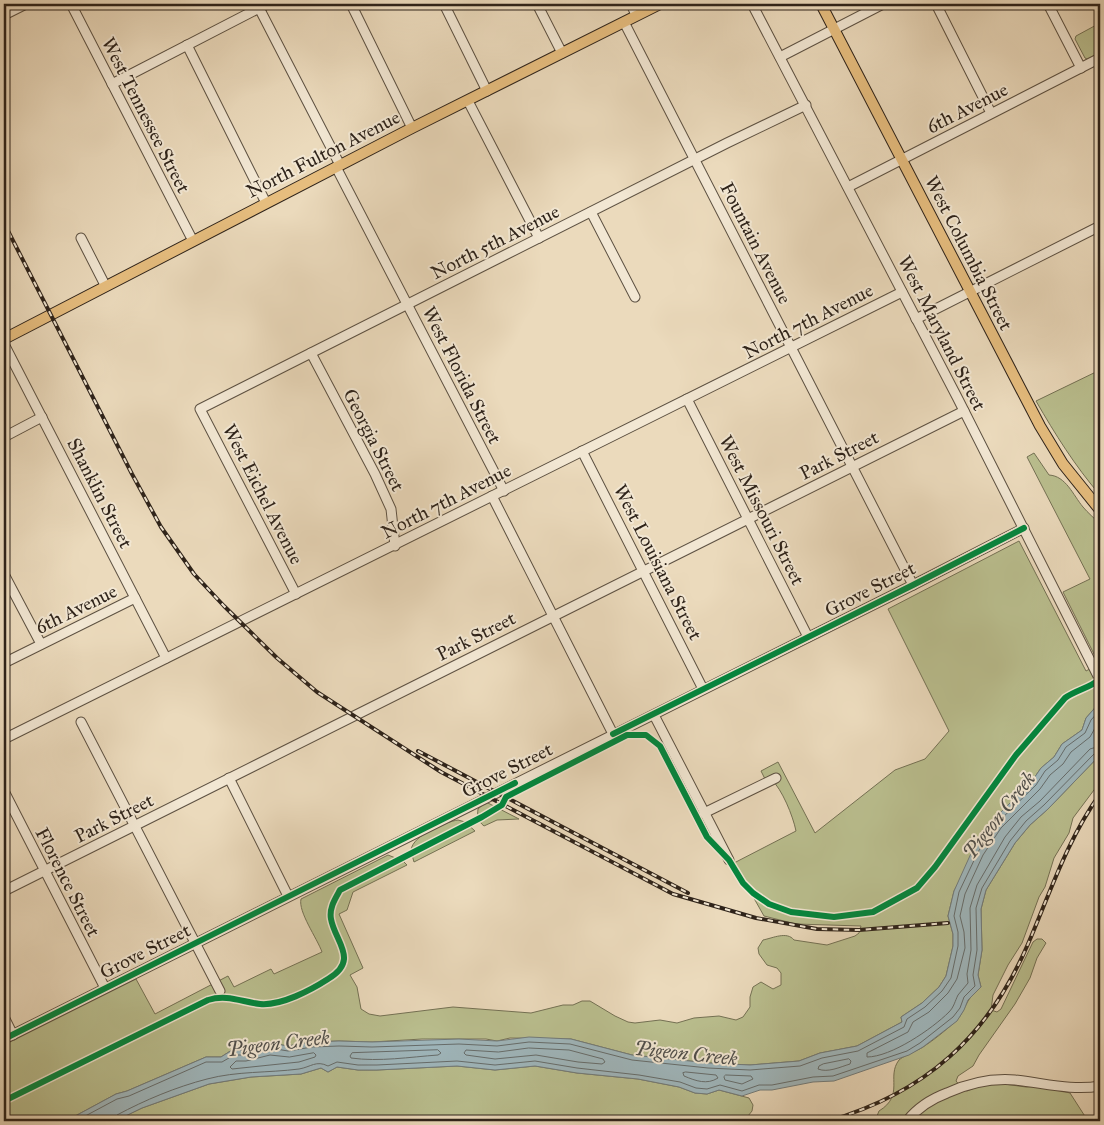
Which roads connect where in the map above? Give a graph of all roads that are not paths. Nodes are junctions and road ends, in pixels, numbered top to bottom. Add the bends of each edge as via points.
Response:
1 (26, 4) edge
2 (71, 4) edge
3 (351, 4) edge
4 (444, 4) edge
5 (537, 4) edge
6 (631, 4) edge
7 (660, 4) edge
8 (752, 4) edge
9 (821, 4) edge
10 (883, 4) edge
11 (936, 4) edge
12 (1048, 4) edge
13 (261, 5) edge
14 (4, 15) edge
15 (636, 15) junction
16 (624, 22) junction
17 (834, 29) junction
18 (187, 45) junction
19 (562, 53) junction
20 (780, 57) junction
21 (1100, 58) edge
22 (1081, 68) junction
23 (112, 84) junction
24 (487, 91) junction
25 (468, 100) junction
26 (806, 105) junction
27 (991, 113) junction
28 (412, 128) junction
29 (695, 160) junction
30 (902, 160) junction
31 (338, 166) junction
32 (848, 187) junction
33 (266, 203) junction
34 (591, 212) junction
35 (1100, 226) edge
36 (81, 238) dead end
37 (539, 238) junction
38 (192, 241) junction
39 (105, 285) junction
40 (902, 292) junction
41 (969, 292) junction
42 (635, 297) dead end
43 (407, 304) junction
44 (916, 319) junction
45 (4, 339) edge
46 (4, 344) edge
47 (792, 347) junction
48 (311, 353) junction
49 (687, 399) junction
50 (200, 409) joint
51 (964, 411) junction
52 (42, 417) junction
53 (4, 437) edge
54 (582, 451) junction
55 (853, 466) junction
56 (504, 491) junction
57 (492, 496) junction
58 (1100, 510) edge
59 (748, 519) junction
60 (1024, 528) junction
61 (395, 546) junction
62 (644, 571) junction
63 (4, 574) edge
64 (913, 585) junction
65 (296, 594) junction
66 (135, 598) junction
67 (553, 616) junction
68 (808, 637) junction
69 (41, 644) junction
70 (166, 658) junction
71 (4, 663) edge
72 (1099, 677) edge
73 (704, 689) junction
74 (654, 715) junction
75 (81, 722) dead end
76 (613, 734) junction
77 (4, 739) edge
78 (229, 778) junction
79 (776, 778) dead end
80 (4, 791) edge
81 (704, 813) junction
82 (135, 825) junction
83 (729, 860) dead end
84 (44, 871) junction
85 (4, 891) edge
86 (288, 896) junction
87 (195, 942) junction
88 (105, 988) junction
89 (220, 991) dead end
90 (4, 1017) edge
91 (13, 1035) junction
92 (4, 1039) edge
93 (1100, 1086) edge
94 (906, 1121) edge

1 - 14 street
2 - 23 street, West Tennessee Street
3 - 28 street
4 - 24 street
5 - 19 street
6 - 15 street
7 - 15 main road, North Fulton Avenue
8 - 20 street, West Maryland Street
9 - 17 main road, West Columbia Street
10 - 17 street
11 - 27 street
12 - 22 street
13 - 18 street
13 - 31 street, West Florida Street
15 - 16 main road, North Fulton Avenue
16 - 19 main road, North Fulton Avenue
16 - 29 street, Fountain Avenue
17 - 20 street
17 - 30 main road, West Columbia Street
18 - 23 street
18 - 33 street
19 - 24 main road, North Fulton Avenue
20 - 26 street, West Maryland Street
21 - 22 street, 6th Avenue
22 - 27 street, 6th Avenue
23 - 38 street, West Tennessee Street
24 - 25 main road, North Fulton Avenue
25 - 28 main road, North Fulton Avenue
25 - 37 street
26 - 29 street, North 5th Avenue
26 - 32 street, West Maryland Street
27 - 30 street, 6th Avenue
28 - 31 main road, North Fulton Avenue
29 - 34 street, North 5th Avenue
29 - 47 street, Fountain Avenue
30 - 32 street, 6th Avenue
30 - 41 main road, West Columbia Street
31 - 33 main road, North Fulton Avenue
31 - 43 street, West Florida Street
32 - 40 street, West Maryland Street
33 - 38 main road, North Fulton Avenue
34 - 37 street, North 5th Avenue
34 - 42 street
35 - 41 street
36 - 39 street
37 - 43 street, North 5th Avenue
38 - 39 main road, North Fulton Avenue
39 - 45 main road, North Fulton Avenue
40 - 44 street, West Maryland Street
40 - 47 street, North 7th Avenue
41 - 44 street
41 - 58 main road, West Columbia Street via 1047,440
43 - 48 street, North 5th Avenue
43 - 56 street, West Florida Street
44 - 51 street, West Maryland Street
46 - 52 street, Shanklin Street
47 - 49 street, North 7th Avenue
47 - 55 street, Fountain Avenue
48 - 50 street, North 5th Avenue
48 - 61 street, Georgia Street via 375,474 390,509
49 - 54 street, North 7th Avenue
49 - 59 street, West Missouri Street
50 - 65 street, West Eichel Avenue
51 - 55 street, Park Street
51 - 60 street, West Maryland Street
52 - 53 street
52 - 66 street, Shanklin Street
54 - 56 street, North 7th Avenue
54 - 62 street, West Louisiana Street
55 - 59 street, Park Street
55 - 64 street, Fountain Avenue
56 - 57 street, North 7th Avenue
57 - 61 street, North 7th Avenue
57 - 67 street
59 - 62 street, Park Street
59 - 68 street, West Missouri Street
60 - 64 street, Grove Street
60 - 72 street, West Maryland Street
61 - 65 street, North 7th Avenue
62 - 67 street, Park Street
62 - 73 street, West Louisiana Street
63 - 69 street
64 - 68 street, Grove Street
65 - 70 street, North 7th Avenue
66 - 69 street, 6th Avenue
66 - 70 street, Shanklin Street
67 - 76 street
67 - 78 street, Park Street
68 - 73 street, Grove Street
69 - 71 street, 6th Avenue
70 - 77 street, North 7th Avenue
73 - 74 street, Grove Street
74 - 76 street, Grove Street
74 - 81 street
75 - 82 street
76 - 86 street, Grove Street
78 - 82 street, Park Street
78 - 86 street
79 - 81 street
80 - 84 street, Florence Street
81 - 83 street
82 - 84 street, Park Street
82 - 87 street
84 - 85 street, Park Street
84 - 88 street, Florence Street
86 - 87 street, Grove Street
87 - 88 street, Grove Street
87 - 89 street
88 - 91 street, Grove Street
90 - 91 street
91 - 92 street, Grove Street
93 - 94 street via 1069,1088 1014,1080 983,1081 934,1098

